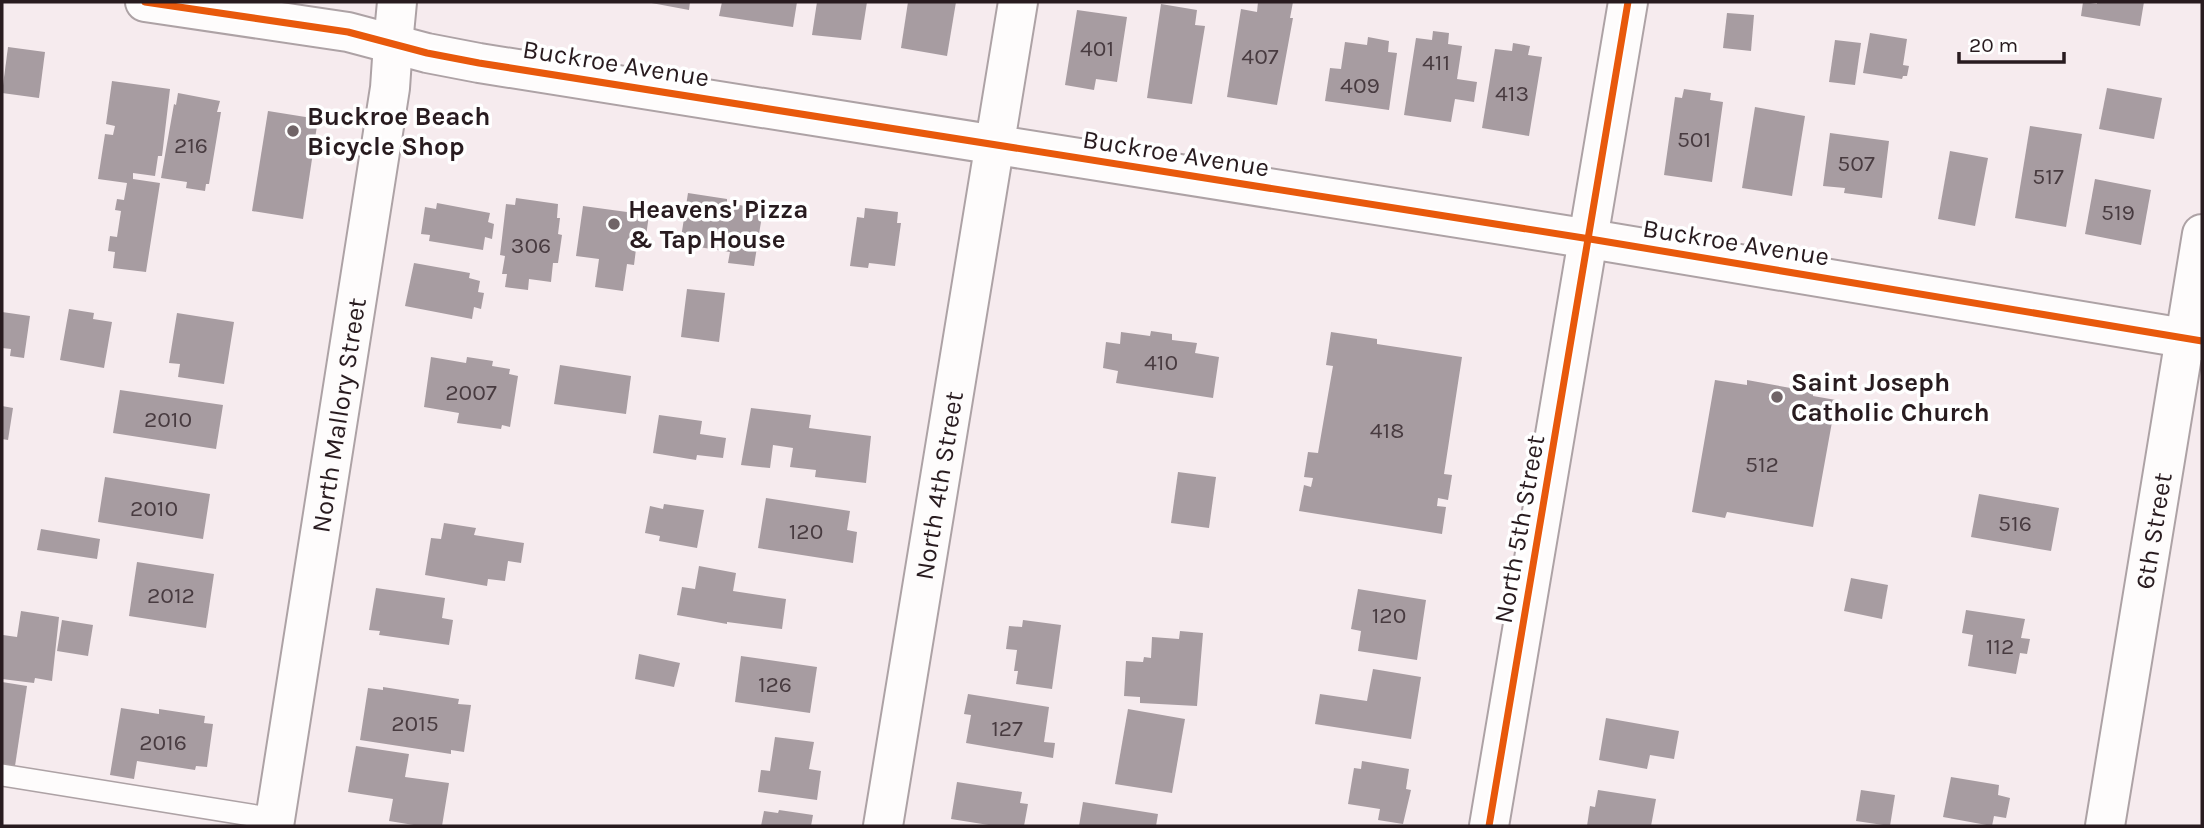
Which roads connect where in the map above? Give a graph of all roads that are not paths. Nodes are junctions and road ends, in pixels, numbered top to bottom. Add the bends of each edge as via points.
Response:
1 (145, 2) edge
2 (397, 2) edge
3 (1018, 2) edge
4 (1629, 2) edge
5 (393, 44) junction
6 (995, 146) junction
7 (2202, 234) edge
8 (1590, 239) junction
9 (2194, 339) edge
10 (2, 775) edge
11 (275, 822) edge
12 (883, 826) edge
13 (1489, 826) edge
14 (2105, 826) edge

1 - 5 street, Buckroe Avenue via 348,32
2 - 5 street, North Mallory Street
3 - 6 street, North 4th Street
4 - 8 street, North 5th Street
5 - 6 street, Buckroe Avenue via 479,63
5 - 11 street, North Mallory Street
6 - 8 street, Buckroe Avenue
6 - 12 street, North 4th Street
7 - 9 street, 6th Street
8 - 9 street, Buckroe Avenue
8 - 13 street, North 5th Street
9 - 14 street, 6th Street
10 - 11 lane

